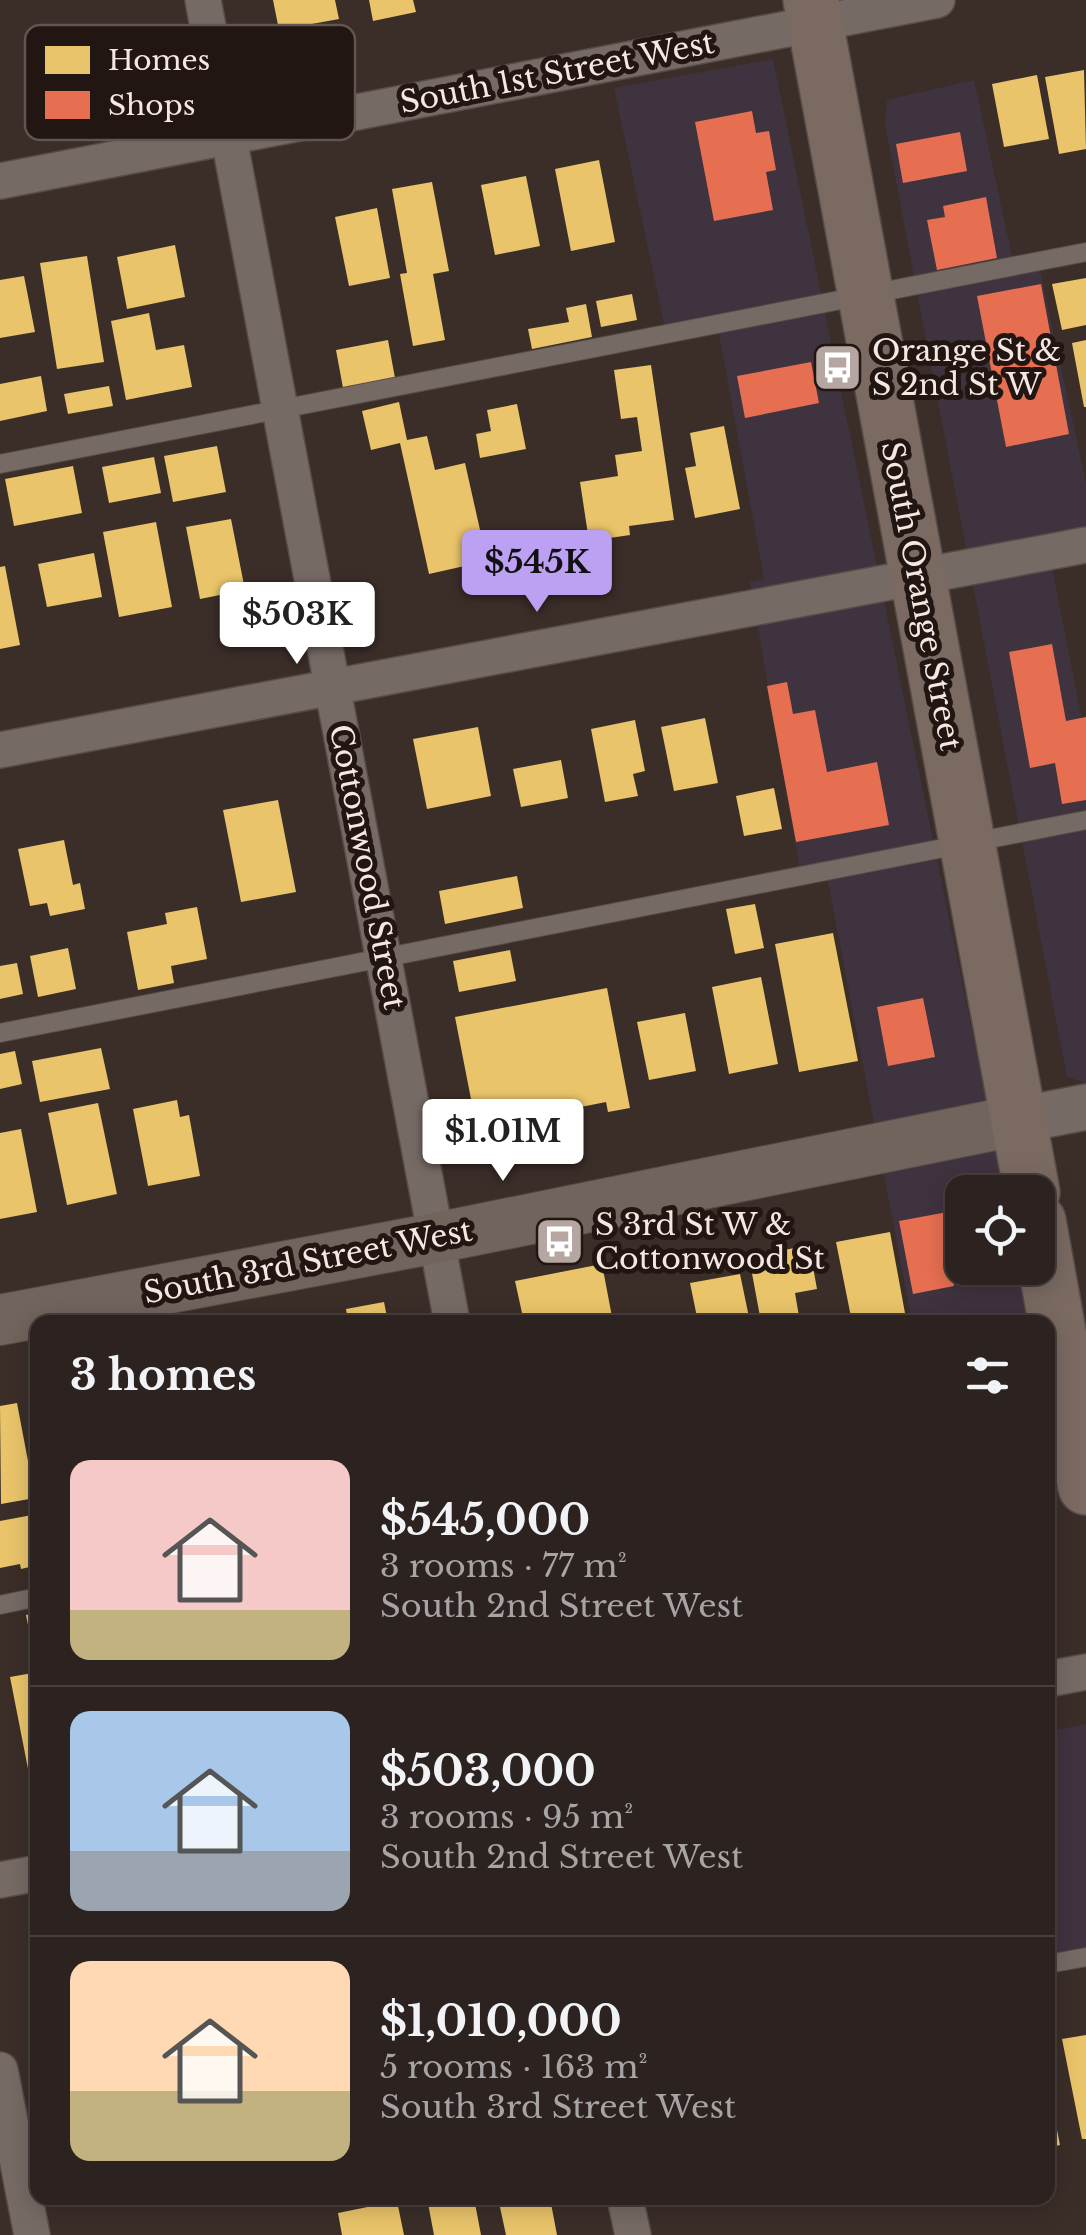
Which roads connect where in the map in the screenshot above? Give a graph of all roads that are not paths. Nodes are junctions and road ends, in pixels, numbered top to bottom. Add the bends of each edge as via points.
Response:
1 (202, 0) edge
2 (936, 0) edge
3 (812, 12) edge
4 (207, 25) edge
5 (355, 111) edge
6 (219, 140) edge
7 (229, 140) edge
8 (0, 182) edge
9 (1086, 252) edge
10 (864, 294) junction
11 (281, 409) junction
12 (0, 464) edge
13 (1086, 546) edge
14 (917, 578) junction
15 (334, 686) junction
16 (0, 750) edge
17 (1086, 820) edge
18 (967, 842) junction
19 (384, 960) junction
20 (0, 1033) edge
21 (1086, 1107) edge
22 (1019, 1120) junction
23 (1029, 1175) edge
24 (436, 1238) junction
25 (1049, 1285) edge
26 (451, 1315) edge
27 (1054, 1315) edge
28 (0, 1320) edge
29 (1055, 1321) edge
30 (1068, 1397) edge
31 (1086, 1487) edge
32 (30, 1598) edge
33 (0, 1604) edge
34 (1086, 1672) edge
35 (1055, 1678) edge
36 (30, 1874) edge
37 (0, 1880) edge
38 (1086, 1958) edge
39 (1055, 1963) edge
40 (0, 2070) edge
41 (18, 2162) edge
42 (627, 2205) edge
43 (32, 2235) edge
44 (633, 2235) edge

1 - 4 street, Cottonwood Street
2 - 3 street, South 1st Street West
3 - 5 street, South 1st Street West
3 - 10 main road, South Orange Street
6 - 8 street, South 1st Street West
7 - 11 street, Cottonwood Street
9 - 10 lane
10 - 11 lane
10 - 14 main road, South Orange Street
11 - 12 lane
11 - 15 street, Cottonwood Street
13 - 14 street
14 - 15 street
14 - 18 main road, South Orange Street
15 - 16 street
15 - 19 street, Cottonwood Street
17 - 18 lane
18 - 19 lane
18 - 22 main road, South Orange Street
19 - 20 lane
19 - 24 street, Cottonwood Street
21 - 22 street, South 3rd Street West
22 - 23 main road, South Orange Street
22 - 24 main road, South 3rd Street West
24 - 26 street, Cottonwood Street
24 - 28 main road, South 3rd Street West
25 - 27 main road
29 - 30 main road
30 - 31 main road
32 - 33 lane
34 - 35 street
36 - 37 street
38 - 39 lane
40 - 41 street
41 - 43 street
42 - 44 street

